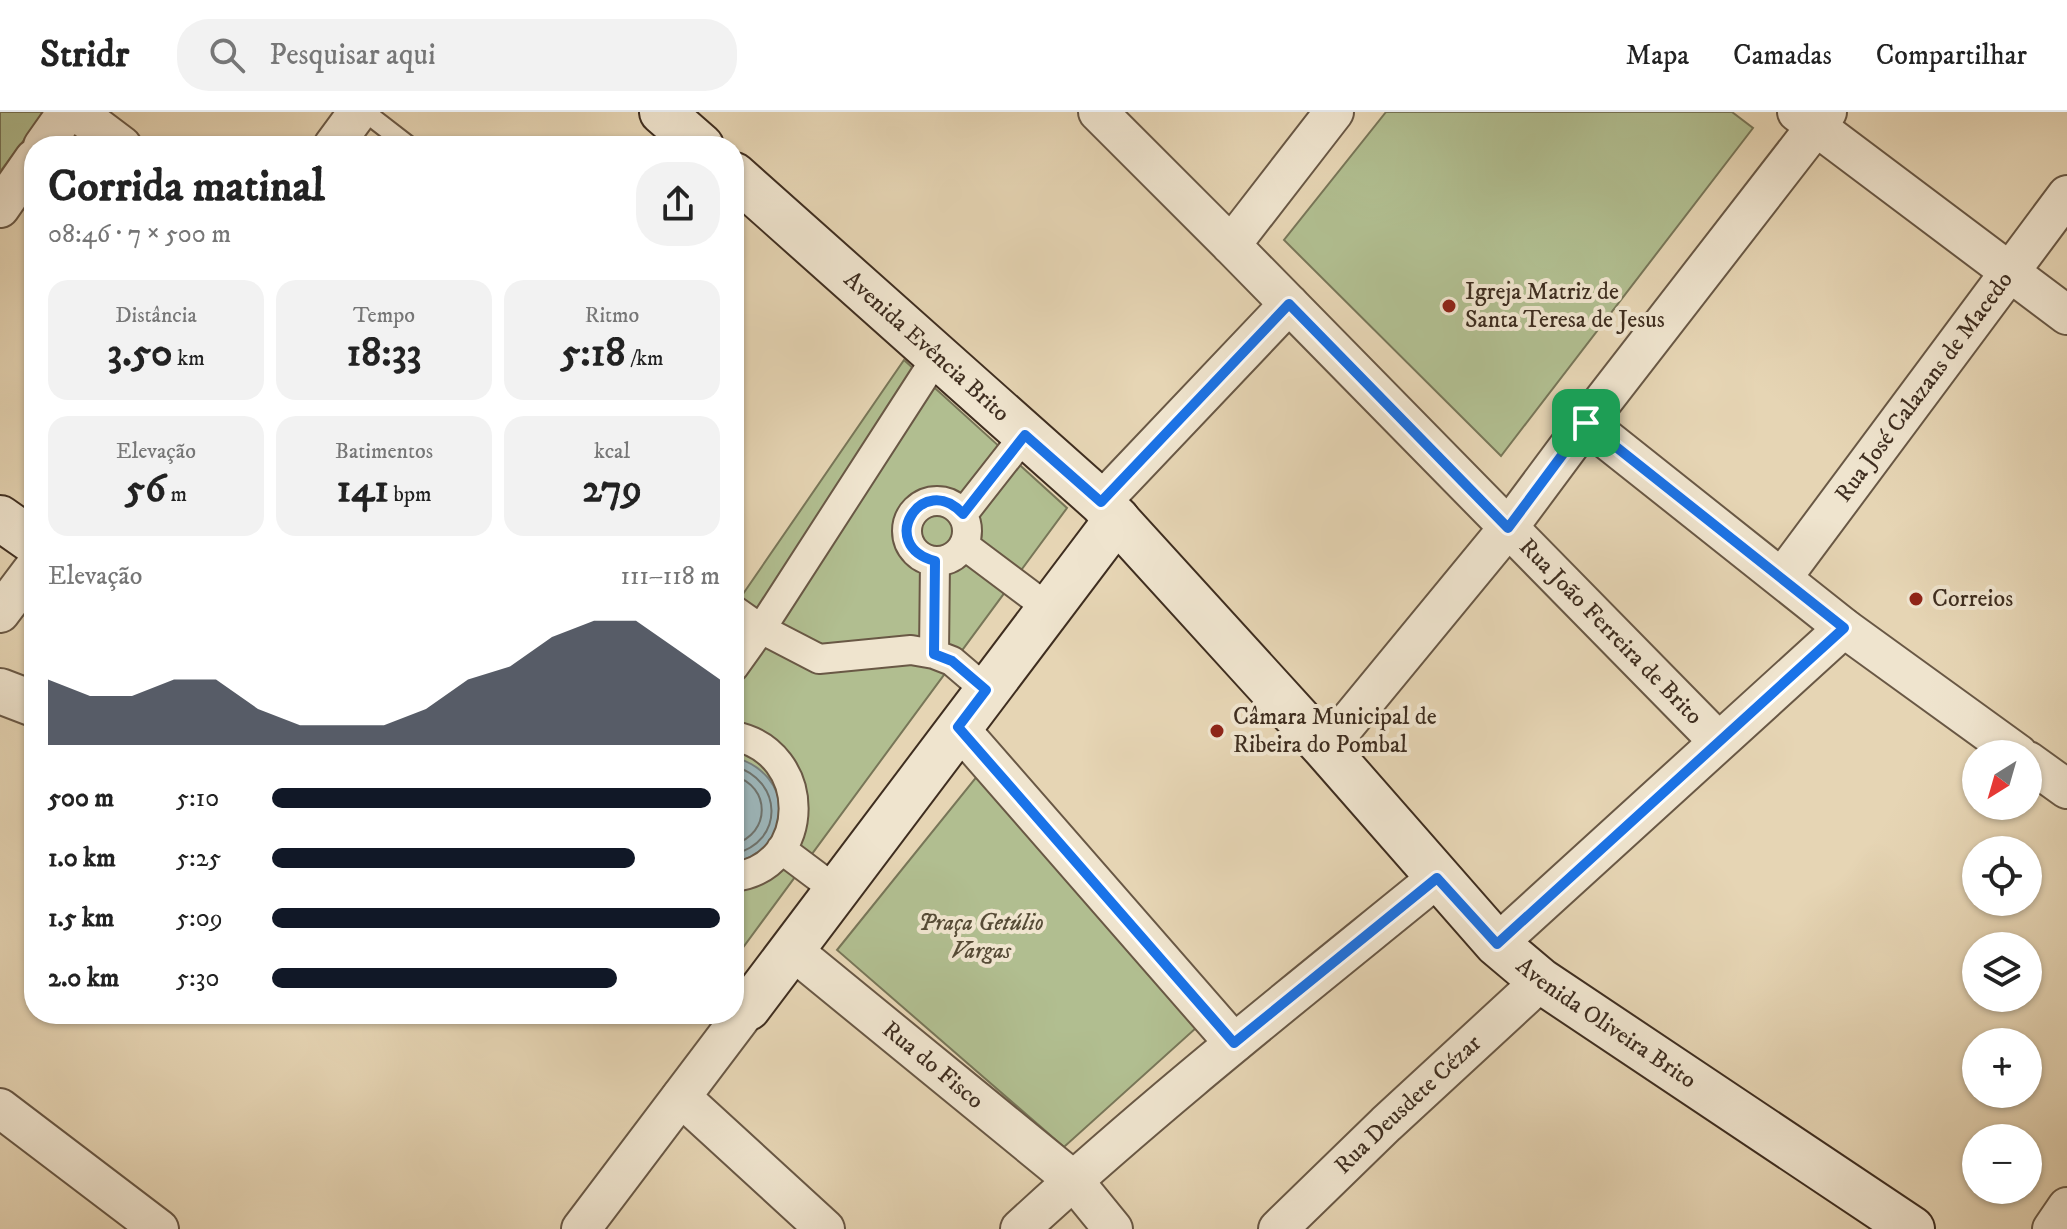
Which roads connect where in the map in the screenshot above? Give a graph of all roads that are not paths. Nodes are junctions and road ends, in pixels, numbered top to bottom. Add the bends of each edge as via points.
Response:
1 (67, 112) edge
2 (77, 112) edge
3 (358, 112) edge
4 (365, 112) edge
5 (662, 112) edge
6 (1098, 112) edge
7 (1334, 112) edge
8 (1813, 117) edge
9 (50, 136) edge
10 (109, 136) edge
11 (340, 136) edge
12 (396, 136) edge
13 (690, 136) edge
14 (24, 173) edge
15 (744, 184) edge
16 (2067, 195) edge
17 (0, 208) edge
18 (1231, 245) junction
19 (2010, 273) junction
20 (1289, 304) junction
21 (2067, 315) edge
22 (938, 355) junction
23 (1586, 423) junction
24 (1025, 435) junction
25 (1109, 510) junction
26 (963, 514) junction
27 (0, 518) edge
28 (1508, 528) junction
29 (24, 535) edge
30 (964, 545) junction
31 (935, 561) junction
32 (1782, 578) junction
33 (24, 581) edge
34 (1048, 608) junction
35 (0, 613) edge
36 (744, 617) edge
37 (1844, 628) junction
38 (761, 629) junction
39 (744, 653) edge
40 (934, 654) junction
41 (986, 690) junction
42 (0, 691) edge
43 (24, 700) edge
44 (958, 727) junction
45 (744, 738) edge
46 (1999, 740) edge
47 (1718, 741) junction
48 (1326, 749) junction
49 (2042, 771) edge
50 (2067, 789) edge
51 (781, 849) junction
52 (744, 876) edge
53 (1437, 878) junction
54 (837, 891) junction
55 (1497, 944) junction
56 (792, 950) junction
57 (1541, 981) junction
58 (744, 1001) edge
59 (728, 1024) edge
60 (1234, 1043) junction
61 (681, 1097) junction
62 (0, 1108) edge
63 (1073, 1180) junction
64 (2067, 1207) edge
65 (159, 1229) edge
66 (581, 1229) edge
67 (825, 1229) edge
68 (1020, 1229) edge
69 (1113, 1229) edge
70 (1278, 1229) edge
71 (1912, 1229) edge
72 (2052, 1229) edge

1 - 9 street
2 - 10 street
3 - 11 street
4 - 12 lane
5 - 13 main road
6 - 18 street, Rua João Ferreira de Brito
7 - 18 street
8 - 19 street
8 - 23 street
14 - 17 street
15 - 22 main road, Avenida Evência Brito
16 - 19 street, Rua José Calazans de Macedo
18 - 20 street, Rua João Ferreira de Brito
19 - 21 street
19 - 32 street, Rua José Calazans de Macedo
20 - 25 street
20 - 28 street, Rua João Ferreira de Brito
22 - 24 main road, Avenida Evência Brito
22 - 38 street
23 - 28 street
23 - 32 street
24 - 25 main road, Avenida Evência Brito
24 - 26 street
25 - 34 main road
25 - 48 main road, Avenida Oliveira Brito
26 - 30 street
26 - 31 street via 936,500 910,515 910,545
27 - 29 main road
28 - 47 street, Rua João Ferreira de Brito
28 - 48 street
30 - 31 street via 952,557
30 - 34 street
31 - 40 street
32 - 37 street
33 - 35 street
34 - 41 main road
36 - 38 street
37 - 46 street
37 - 47 street
38 - 39 street
38 - 40 street via 819,659 911,650
40 - 41 street via 952,661
41 - 44 main road
42 - 43 main road
44 - 54 main road
44 - 60 street
45 - 51 street via 766,749 791,785 792,829
47 - 55 street
48 - 53 main road, Avenida Oliveira Brito
49 - 50 street
51 - 52 street via 765,866
51 - 54 street
53 - 55 main road, Avenida Oliveira Brito
53 - 60 street
54 - 56 main road
55 - 57 main road, Avenida Oliveira Brito
56 - 58 main road
56 - 63 street, Rua do Fisco
57 - 70 street, Rua Deusdete Cézar
57 - 71 main road, Avenida Oliveira Brito
59 - 61 street
60 - 63 street
61 - 66 street
61 - 67 street
62 - 65 street
63 - 68 street
63 - 69 street, Rua do Fisco
64 - 72 street

